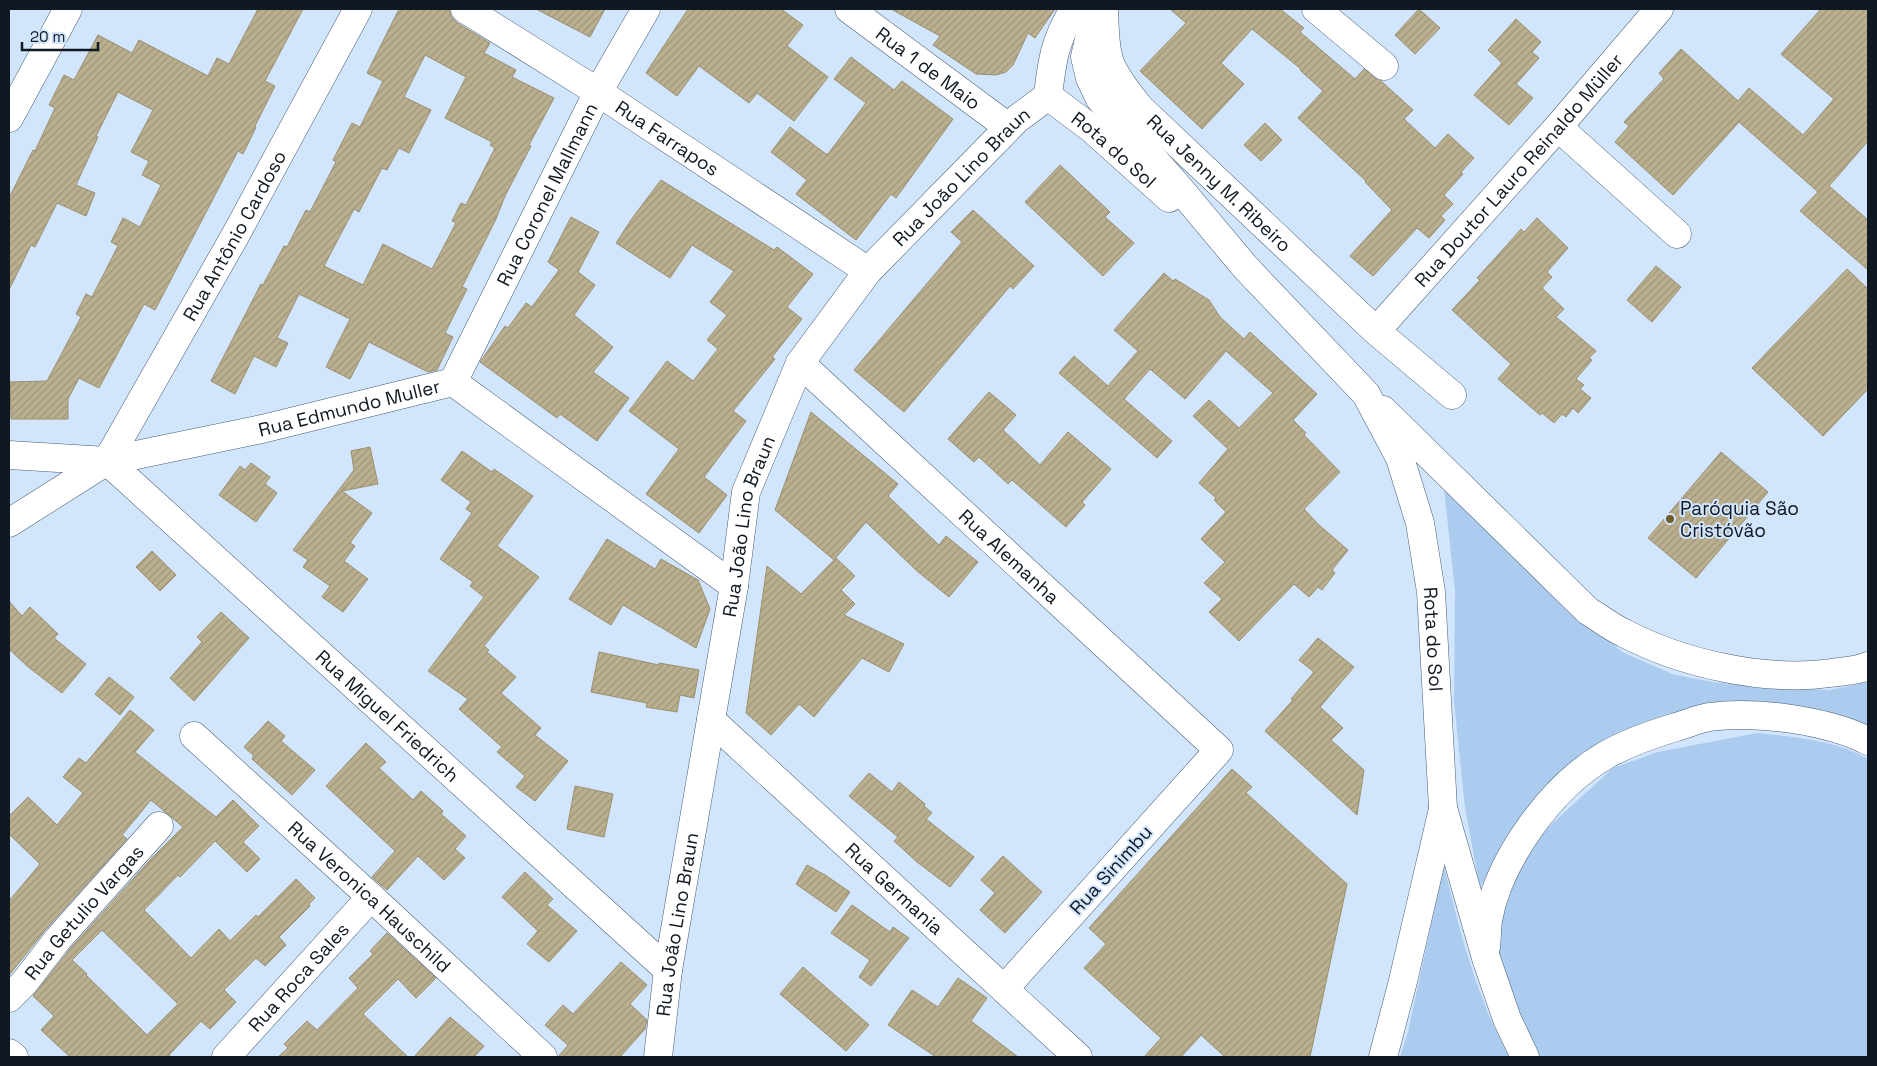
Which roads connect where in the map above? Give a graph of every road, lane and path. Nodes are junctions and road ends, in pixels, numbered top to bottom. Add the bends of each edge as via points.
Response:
1 (68, 9) edge
2 (358, 9) edge
3 (465, 9) edge
4 (646, 9) edge
5 (849, 9) edge
6 (1074, 9) edge
7 (1103, 9) edge
8 (1316, 9) edge
9 (1659, 9) edge
10 (1085, 57) junction
11 (1384, 66) dead end
12 (598, 92) junction
13 (1048, 96) junction
14 (9, 118) edge
15 (1008, 127) junction
16 (1558, 128) junction
17 (1174, 182) junction
18 (1677, 234) dead end
19 (1246, 268) junction
20 (868, 271) junction
21 (1376, 331) junction
22 (800, 363) junction
23 (453, 382) junction
24 (1366, 394) junction
25 (1452, 395) dead end
26 (9, 454) edge
27 (107, 461) junction
28 (9, 523) edge
29 (734, 586) junction
30 (1868, 666) edge
31 (712, 720) junction
32 (194, 736) dead end
33 (1868, 741) edge
34 (1219, 750) joint
35 (1443, 808) junction
36 (158, 826) dead end
37 (372, 897) junction
38 (1486, 958) junction
39 (668, 970) junction
40 (1004, 990) junction
41 (9, 998) edge
42 (9, 1053) edge
43 (14, 1057) edge
44 (226, 1057) edge
45 (543, 1057) edge
46 (658, 1057) edge
47 (1078, 1057) edge
48 (1383, 1057) edge
49 (1525, 1057) edge

1 - 14 main road
2 - 27 main road, Rua Antônio Cardoso via 235,236
3 - 12 main road, Rua Farrapos
4 - 12 main road, Rua Coronel Mallmann
5 - 15 main road, Rua 1 de Maio
6 - 13 main road via 1053,54
7 - 10 main road, Rota do Sol via 1091,31
7 - 21 main road, Rua Jenny M. Ribeiro via 1110,62 1122,85 1140,108
8 - 11 main road
9 - 16 main road, Rua Doutor Lauro Reinaldo Müller
10 - 13 main road, Rua João Lino Braun
10 - 17 main road, Rota do Sol via 1100,99
12 - 20 main road, Rua Farrapos
12 - 23 main road, Rua Coronel Mallmann
13 - 15 main road, Rua João Lino Braun
13 - 17 main road via 1073,100 1084,106
13 - 19 main road, Rota do Sol via 1092,130
15 - 20 main road, Rua João Lino Braun
16 - 18 main road
16 - 21 main road, Rua Doutor Lauro Reinaldo Müller
17 - 19 main road, Rota do Sol
19 - 24 main road, Rota do Sol
20 - 22 main road, Rua João Lino Braun
21 - 25 main road, Rua Jenny M. Ribeiro
22 - 29 main road, Rua João Lino Braun via 746,492
22 - 34 main road, Rua Alemanha
23 - 27 main road, Rua Edmundo Muller via 262,429
23 - 29 main road, Rua Edmundo Muller
24 - 30 main road via 1588,611 1623,633 1706,664 1760,674 1812,676
24 - 35 main road, Rota do Sol via 1400,458 1420,523 1431,592
26 - 27 main road
27 - 28 main road, Rua Edmundo Muller
27 - 39 main road, Rua Miguel Friedrich
29 - 31 main road, Rua João Lino Braun
31 - 39 main road, Rua João Lino Braun
31 - 40 main road, Rua Germania
32 - 37 main road, Rua Veronica Hauschild
33 - 38 main road via 1812,722 1760,715 1709,717 1656,733 1606,755 1571,780 1542,811 1516,847 1488,920
34 - 40 main road, Rua Sinimbu
35 - 38 main road, Rota do Sol
35 - 48 main road
36 - 41 main road, Rua Getulio Vargas
37 - 44 main road, Rua Roca Sales
37 - 45 main road, Rua Veronica Hauschild
38 - 49 main road, Rota do Sol via 1507,1019
39 - 46 main road, Rua João Lino Braun
40 - 47 main road, Rua Germania
42 - 43 main road

